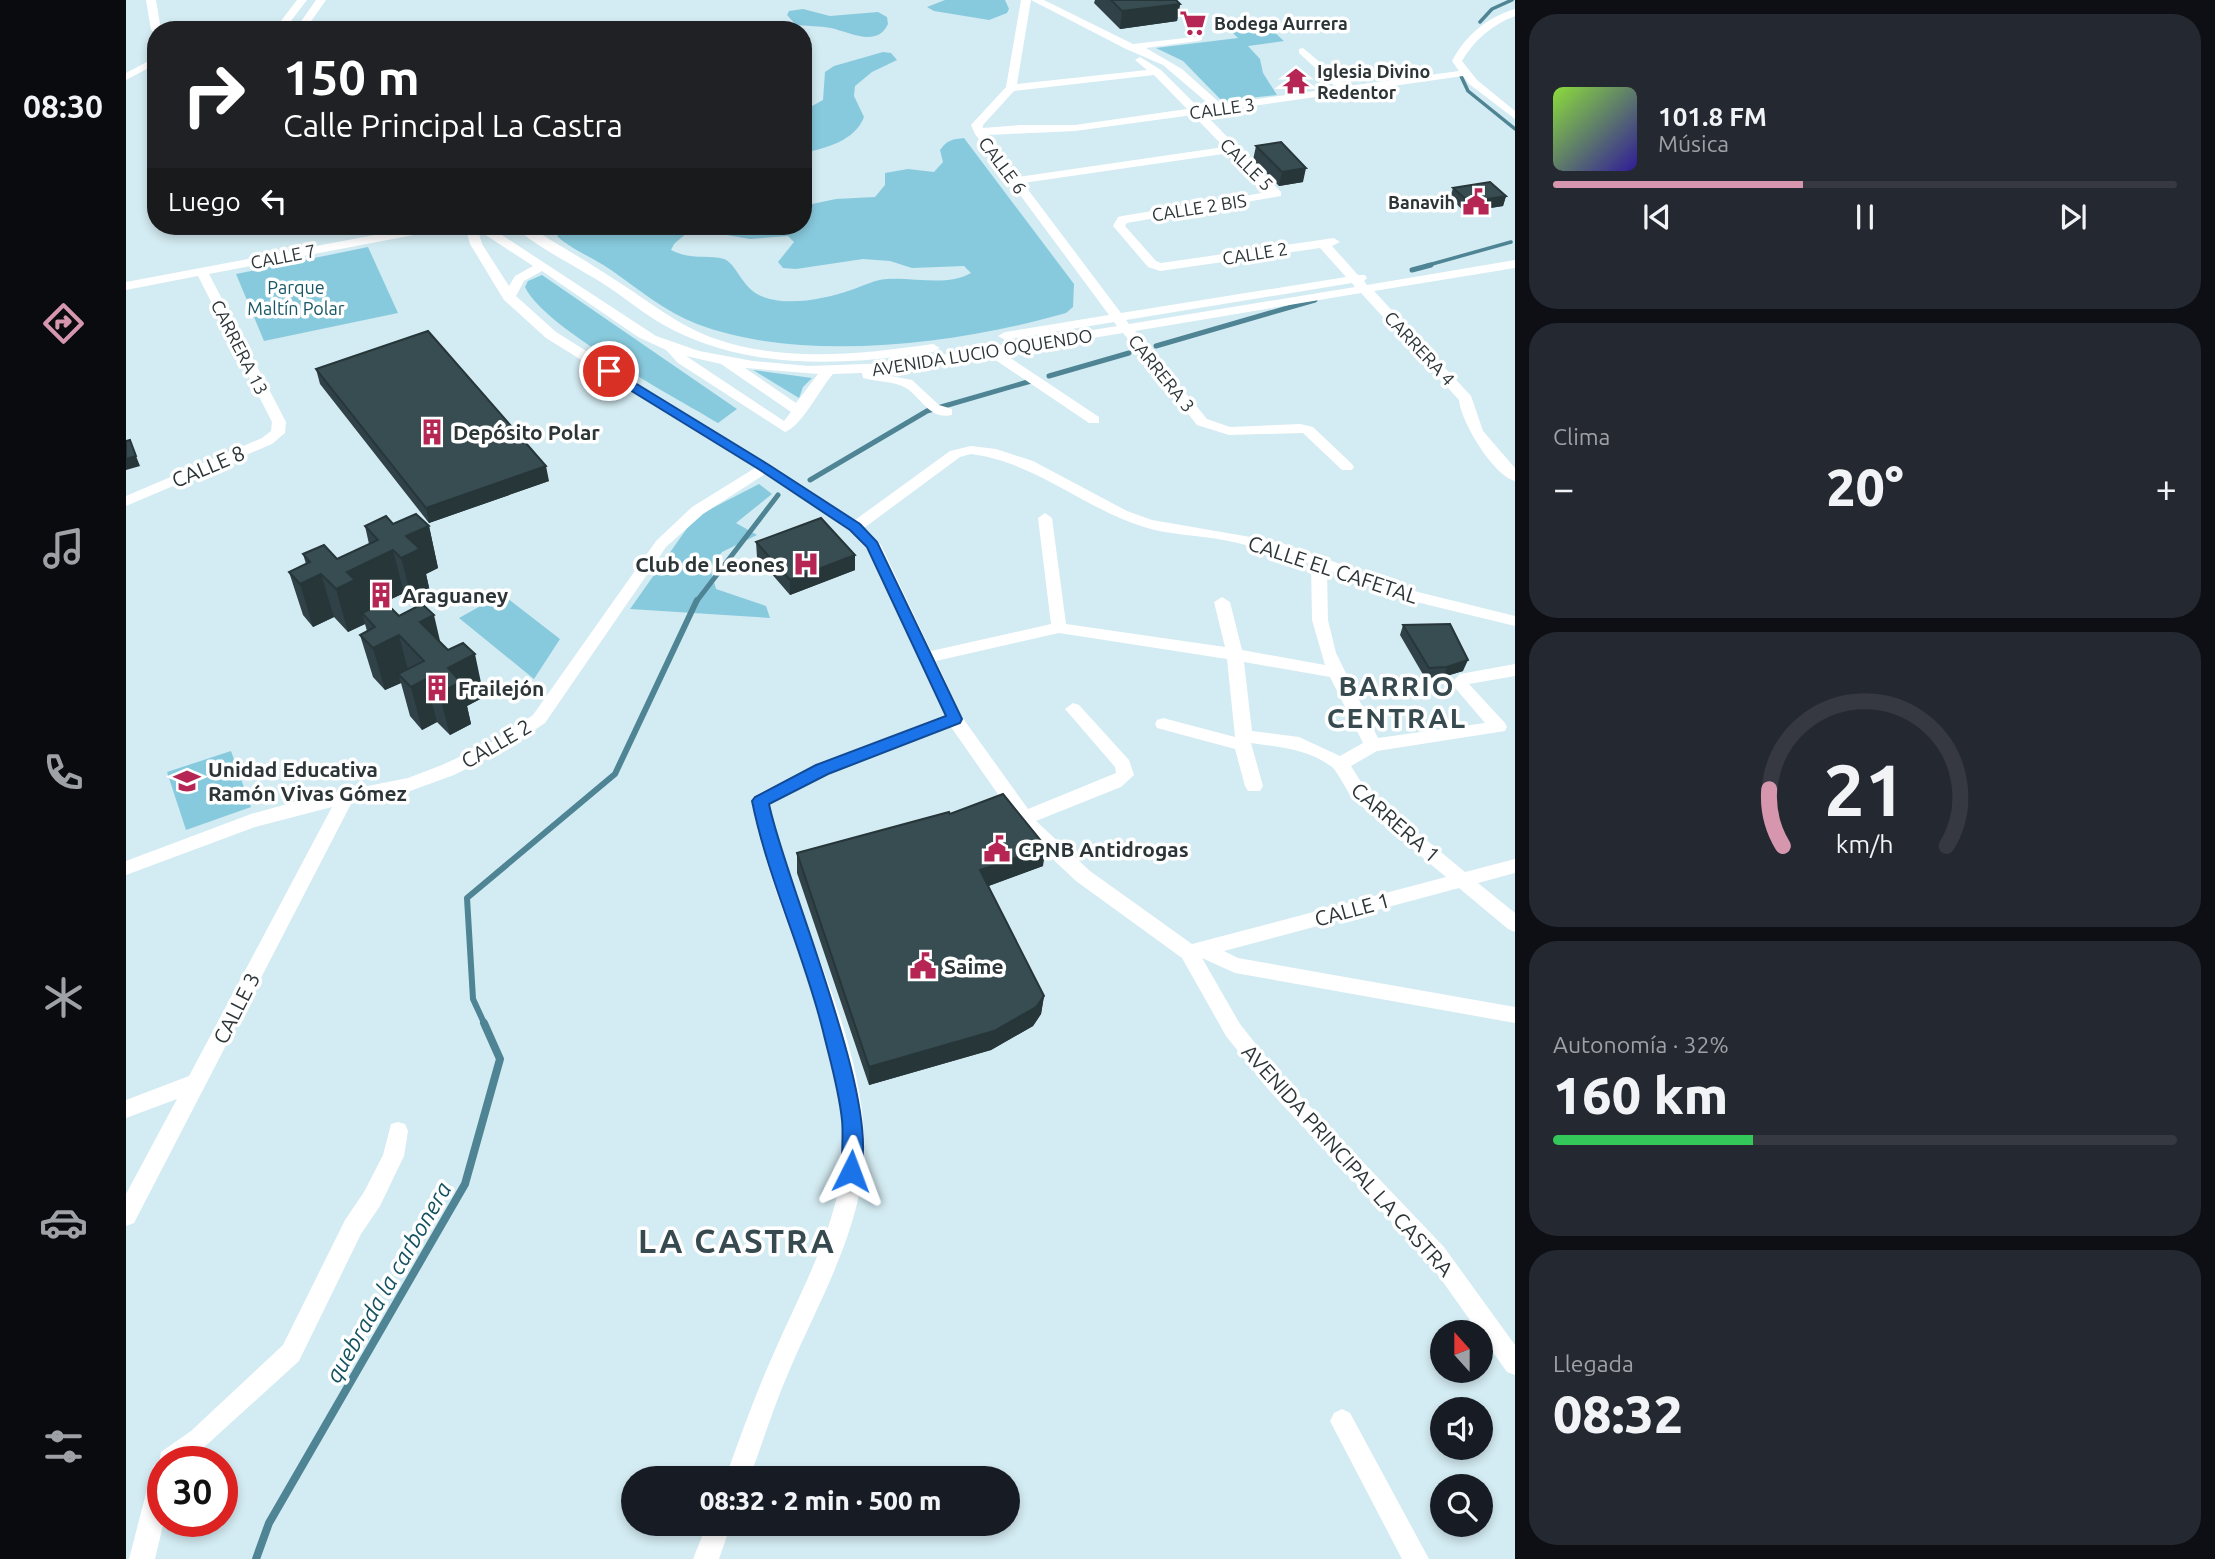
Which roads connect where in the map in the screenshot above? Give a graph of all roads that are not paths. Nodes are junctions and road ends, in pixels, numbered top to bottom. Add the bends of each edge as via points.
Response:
1 (151, 0) edge
2 (302, 0) edge
3 (321, 0) edge
4 (1026, 0) edge
5 (1036, 0) edge
6 (1515, 12) edge
7 (154, 21) edge
8 (286, 21) edge
9 (306, 21) edge
10 (1198, 38) dead end
11 (1130, 47) junction
12 (1303, 51) dead end
13 (147, 60) edge
14 (126, 63) edge
15 (147, 64) edge
16 (1157, 72) junction
17 (1465, 73) junction
18 (126, 77) edge
19 (1012, 88) junction
20 (1346, 90) junction
21 (1219, 108) junction
22 (1196, 112) junction
23 (1515, 116) edge
24 (979, 132) junction
25 (1231, 149) junction
26 (1016, 181) junction
27 (1277, 194) joint
28 (393, 235) edge
29 (474, 235) edge
30 (494, 235) edge
31 (534, 235) edge
32 (1514, 262) edge
33 (542, 265) junction
34 (1175, 265) joint
35 (202, 272) junction
36 (1361, 284) junction
37 (126, 286) edge
38 (509, 297) junction
39 (1116, 316) junction
40 (1126, 328) junction
41 (681, 329) junction
42 (718, 343) junction
43 (669, 347) junction
44 (991, 351) junction
45 (723, 359) junction
46 (854, 371) junction
47 (828, 372) junction
48 (800, 412) junction
49 (947, 412) dead end
50 (1094, 421) dead end
51 (279, 422) joint
52 (1347, 467) dead end
53 (765, 468) junction
54 (1515, 477) edge
55 (126, 501) edge
56 (1045, 518) dead end
57 (855, 527) junction
58 (1319, 561) junction
59 (1222, 602) dead end
60 (1515, 621) edge
61 (1059, 628) junction
62 (1235, 655) junction
63 (924, 658) junction
64 (1515, 670) edge
65 (1337, 673) junction
66 (1073, 709) dead end
67 (954, 719) junction
68 (1163, 724) dead end
69 (1243, 741) junction
70 (1373, 745) junction
71 (1342, 764) junction
72 (1254, 786) dead end
73 (345, 799) junction
74 (1024, 818) junction
75 (1515, 866) edge
76 (126, 868) edge
77 (1463, 880) junction
78 (1515, 924) edge
79 (1195, 950) junction
80 (1515, 1015) edge
81 (198, 1082) junction
82 (126, 1109) edge
83 (398, 1131) dead end
84 (126, 1216) edge
85 (1515, 1364) edge
86 (1342, 1421) dead end
87 (190, 1446) edge
88 (742, 1466) edge
89 (715, 1536) edge
90 (147, 1537) edge
91 (142, 1559) edge
92 (706, 1559) edge
93 (1416, 1559) edge

1 - 7 street
2 - 8 street
3 - 9 street
4 - 19 street
5 - 11 street, CALLE 5
6 - 17 street via 1486,25 1464,47 1457,61
10 - 11 street
11 - 16 street, CALLE 5 via 1130,53
11 - 21 street, CALLE 5 via 1145,49
12 - 20 street
13 - 14 street
15 - 18 street
16 - 19 street
16 - 22 street, CALLE 5
17 - 20 street, CALLE 3
17 - 23 street
19 - 24 street, CALLE 6 via 977,125
20 - 21 street, CALLE 3
21 - 22 street, CALLE 3
22 - 24 street, CALLE 3 via 1075,128
22 - 25 street, CALLE 5
24 - 26 street, CALLE 6
25 - 26 street
25 - 27 street, CALLE 5
26 - 39 street, CALLE 6
27 - 34 street, CALLE 2 BIS via 1122,220 1119,226 1152,264
28 - 35 street, CALLE 7
29 - 38 street, AVENIDA PRINCIPAL LA CASTRA
30 - 33 street, AVENIDA LUCIO OQUENDO
31 - 41 street, AVENIDA LUCIO OQUENDO
32 - 36 street, AVENIDA LUCIO OQUENDO
33 - 38 street via 519,279
33 - 43 street, AVENIDA LUCIO OQUENDO
34 - 36 street, CALLE 2 via 1328,243
35 - 37 street, CALLE 7
35 - 51 street, CARRERA 13
36 - 39 street, AVENIDA LUCIO OQUENDO
36 - 40 street, AVENIDA LUCIO OQUENDO
36 - 54 street, CARRERA 4 via 1466,398 1472,425
38 - 53 street, AVENIDA PRINCIPAL LA CASTRA via 569,347
39 - 40 street, CALLE 6
39 - 42 street, AVENIDA LUCIO OQUENDO via 859,358 780,356
40 - 44 street, AVENIDA LUCIO OQUENDO
40 - 52 street, CARRERA 3 via 1202,422 1229,431 1308,430
41 - 42 street, AVENIDA LUCIO OQUENDO
41 - 43 street
42 - 45 street
43 - 45 street, AVENIDA LUCIO OQUENDO
43 - 48 street via 785,428
44 - 46 street, AVENIDA LUCIO OQUENDO
44 - 50 street
45 - 47 street, AVENIDA LUCIO OQUENDO
45 - 48 street
46 - 47 street, AVENIDA LUCIO OQUENDO
46 - 49 street via 905,381 937,411
47 - 48 street via 816,383
51 - 55 street, CALLE 8 via 278,433 267,441
53 - 57 street, AVENIDA PRINCIPAL LA CASTRA
53 - 73 street, CALLE 2 via 702,505 661,544 539,719 500,745 448,770
56 - 61 street
57 - 58 street, CALLE EL CAFETAL via 955,454 971,450 1028,464 1150,524 1233,537
57 - 63 street, AVENIDA PRINCIPAL LA CASTRA via 882,562
58 - 60 street, CALLE EL CAFETAL via 1414,596
58 - 65 street via 1320,620
59 - 62 street
61 - 62 street
61 - 63 street
62 - 65 street
62 - 69 street
63 - 67 street, AVENIDA PRINCIPAL LA CASTRA
64 - 70 street via 1459,683 1499,727
65 - 70 street
66 - 74 street via 1123,765 1125,775
67 - 74 street, AVENIDA PRINCIPAL LA CASTRA
67 - 88 street via 822,769 760,801 768,839 832,1028 852,1117 854,1150 848,1193 821,1273
68 - 69 street
69 - 71 street via 1299,743
69 - 72 street
70 - 71 street, CARRERA 1
71 - 77 street, CARRERA 1 via 1360,795
73 - 76 street, CALLE 2 via 251,821
73 - 81 street, CALLE 3
74 - 79 street, AVENIDA PRINCIPAL LA CASTRA via 1083,876
75 - 77 street, CALLE 1
77 - 78 street, CARRERA 1
77 - 79 street, CALLE 1
79 - 80 street via 1235,965
79 - 85 street, AVENIDA PRINCIPAL LA CASTRA via 1233,1030 1283,1092 1436,1254
81 - 82 street
81 - 84 street, CALLE 3
83 - 87 street via 393,1156 291,1353
86 - 93 street
89 - 92 street
90 - 91 street

